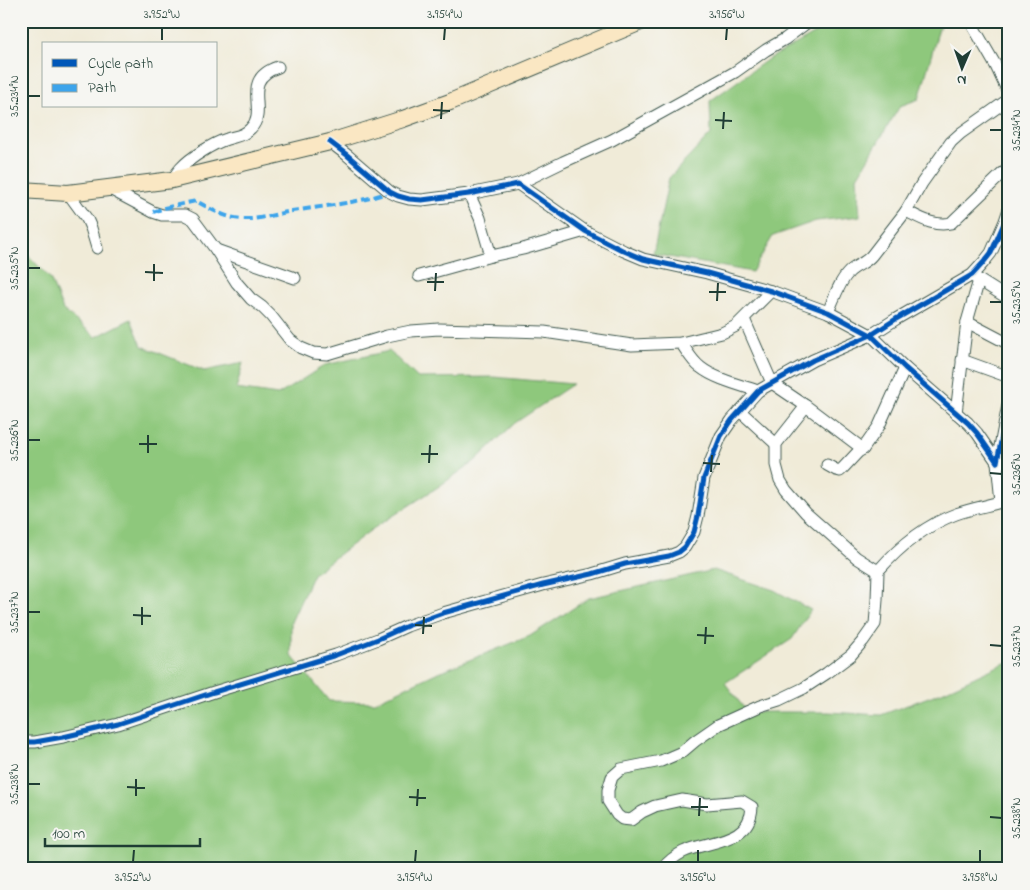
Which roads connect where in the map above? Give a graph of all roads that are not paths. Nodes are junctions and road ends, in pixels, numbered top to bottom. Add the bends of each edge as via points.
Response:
1 (643, 21) edge
2 (809, 21) edge
3 (970, 21) edge
4 (278, 68) dead end
5 (1009, 94) edge
6 (1009, 99) edge
7 (330, 142) junction
8 (1009, 170) edge
9 (172, 180) junction
10 (518, 184) junction
11 (108, 188) junction
12 (21, 190) edge
13 (68, 193) junction
14 (469, 194) junction
15 (1009, 209) edge
16 (906, 211) junction
17 (585, 231) junction
18 (97, 248) dead end
19 (216, 250) junction
20 (491, 256) junction
21 (419, 276) dead end
22 (295, 278) dead end
23 (975, 278) junction
24 (771, 291) junction
25 (1009, 299) edge
26 (828, 312) junction
27 (744, 319) junction
28 (967, 322) junction
29 (871, 335) junction
30 (681, 343) junction
31 (1009, 344) edge
32 (962, 360) junction
33 (905, 368) junction
34 (1009, 377) edge
35 (772, 383) junction
36 (758, 391) junction
37 (1009, 400) edge
38 (806, 406) junction
39 (740, 411) junction
40 (956, 413) junction
41 (776, 444) junction
42 (863, 449) junction
43 (997, 462) junction
44 (1009, 462) edge
45 (827, 465) dead end
46 (1005, 505) edge
47 (878, 571) junction
48 (21, 742) edge
49 (662, 869) edge

1 - 7 street via 450,102
2 - 10 street via 728,76 612,140
3 - 5 street
4 - 9 street via 270,70 258,82 256,119 250,129 242,136 226,139 204,151 185,164
6 - 16 street via 951,142
7 - 9 street
7 - 14 street via 398,196 422,200
8 - 16 street via 951,223 931,223
9 - 11 street
10 - 14 street
10 - 17 street
11 - 13 street
11 - 19 street via 152,212 188,216
12 - 13 street
13 - 18 street via 92,228
14 - 20 street
15 - 23 street via 991,253
16 - 26 street via 867,261 845,276
17 - 20 street
17 - 24 street via 643,259
19 - 22 street
19 - 30 street via 237,283 290,340 314,353 326,354 411,331 439,329 544,332 632,345
20 - 21 street
23 - 25 street
23 - 28 street
23 - 29 street via 910,310
24 - 26 street
24 - 27 street
26 - 29 street
27 - 30 street via 722,333
27 - 35 street
28 - 31 street
28 - 32 street
29 - 33 street
29 - 35 street via 813,360
30 - 36 street via 691,358 708,372
32 - 34 street
32 - 40 street
33 - 40 street
33 - 42 street via 879,426
35 - 36 street
35 - 38 street
36 - 39 street
37 - 43 street
38 - 41 street
38 - 42 street
39 - 41 street
39 - 48 street via 715,449 704,478 694,532 679,552 444,613 336,655 118,724 63,737
40 - 43 street via 977,434
41 - 47 street via 776,465 786,490 806,514 857,558
42 - 45 street via 840,471
43 - 44 street
43 - 46 street
46 - 47 street via 955,514 935,524 890,556
47 - 49 street via 875,624 851,655 828,673 779,700 718,725 682,752 661,761 621,769 612,777 608,801 622,819 631,820 655,806 682,800 706,804 742,801 752,807 744,827 730,838 682,852

